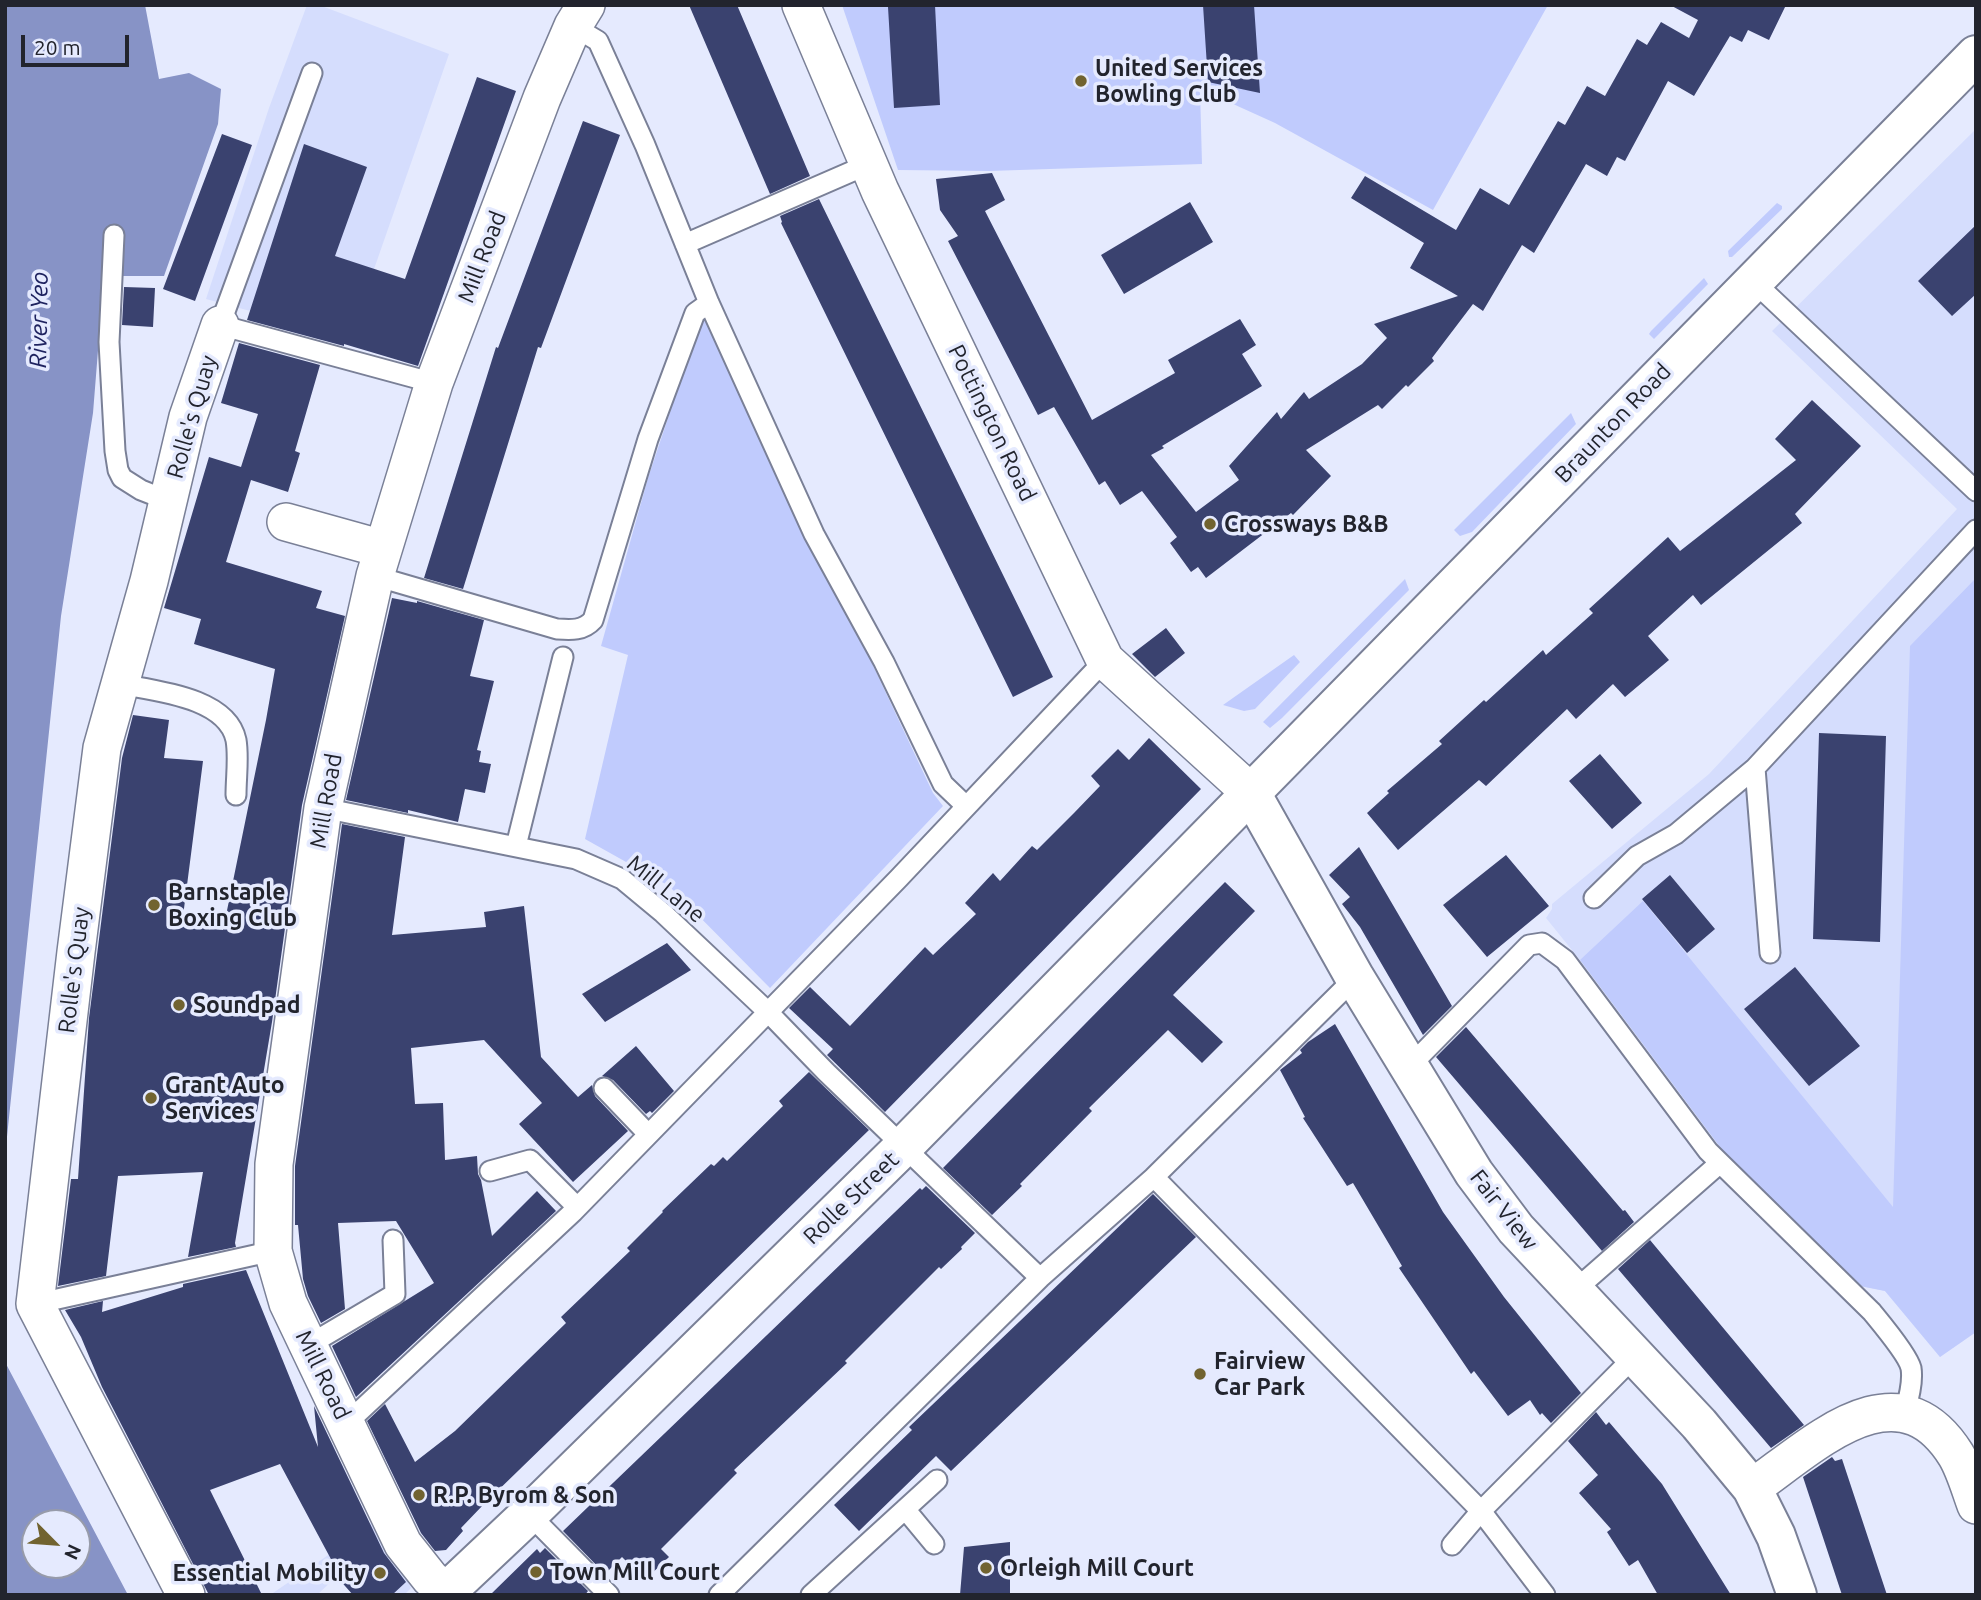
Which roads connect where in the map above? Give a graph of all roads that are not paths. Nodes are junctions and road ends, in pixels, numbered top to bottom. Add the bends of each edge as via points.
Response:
1 (801, 5) edge
2 (580, 16) edge
3 (1976, 55) edge
4 (312, 73) dead end
5 (869, 164) junction
6 (114, 235) dead end
7 (685, 244) junction
8 (1752, 280) junction
9 (709, 303) junction
10 (220, 325) junction
11 (434, 383) junction
12 (1976, 491) edge
13 (169, 501) junction
14 (286, 522) dead end
15 (1976, 530) edge
16 (379, 563) junction
17 (563, 657) dead end
18 (1105, 660) junction
19 (120, 684) junction
20 (1755, 768) junction
21 (1251, 793) junction
22 (236, 795) dead end
23 (966, 806) junction
24 (323, 807) junction
25 (516, 846) junction
26 (1594, 898) dead end
27 (1770, 953) dead end
28 (1355, 978) junction
29 (768, 1012) junction
30 (1409, 1067) junction
31 (604, 1088) dead end
32 (648, 1135) junction
33 (903, 1147) junction
34 (1720, 1163) junction
35 (491, 1171) dead end
36 (1154, 1177) junction
37 (578, 1207) junction
38 (393, 1240) dead end
39 (273, 1251) junction
40 (1040, 1279) junction
41 (1574, 1291) junction
42 (35, 1304) junction
43 (307, 1346) junction
44 (1635, 1356) junction
45 (1903, 1413) junction
46 (347, 1423) junction
47 (937, 1480) dead end
48 (1752, 1488) junction
49 (1976, 1505) edge
50 (905, 1509) junction
51 (1481, 1511) junction
52 (529, 1514) junction
53 (934, 1544) dead end
54 (1452, 1545) dead end
55 (444, 1594) edge
56 (186, 1595) edge
57 (609, 1595) edge
58 (719, 1595) edge
59 (811, 1595) edge
60 (1545, 1595) edge
61 (1797, 1595) edge

1 - 5 street, Pottington Road
2 - 7 lane via 598,41
2 - 11 street, Mill Road via 542,98
3 - 8 main road, Braunton Road
4 - 10 lane
5 - 7 lane
5 - 18 street, Pottington Road
6 - 13 lane via 110,342 118,470 141,490
7 - 9 lane
8 - 12 lane
8 - 21 main road, Braunton Road
9 - 16 lane via 695,313 648,439 593,620 587,626 557,629
9 - 23 lane via 814,534 884,662 943,784
10 - 11 lane
10 - 13 street, Rolle's Quay via 188,417
11 - 16 street, Mill Road
13 - 19 street, Rolle's Quay
14 - 16 street
15 - 20 lane
16 - 24 street, Mill Road
17 - 25 lane
18 - 21 street, Pottington Road
18 - 23 lane
19 - 22 lane via 186,697 229,723 236,741
19 - 42 street, Rolle's Quay via 102,748
20 - 26 lane via 1676,834 1637,856
20 - 27 lane
21 - 28 main road, Fair View
21 - 33 main road, Rolle Street
23 - 29 lane
24 - 25 lane, Mill Lane
24 - 39 street, Mill Road via 274,1164
25 - 29 lane, Mill Lane via 576,859 622,879
28 - 30 main road, Fair View
28 - 36 lane
29 - 32 lane
29 - 33 lane, Mill Lane
30 - 34 lane via 1529,945 1542,943 1565,960
30 - 41 main road, Fair View via 1474,1173 1516,1229
31 - 32 lane
32 - 37 lane
33 - 40 lane, Mill Lane
33 - 52 main road, Rolle Street
34 - 41 lane
34 - 45 lane via 1891,1336 1911,1367
35 - 37 lane via 530,1160
36 - 40 lane
36 - 51 lane
37 - 46 lane
38 - 43 lane via 395,1294
39 - 42 lane
39 - 43 street, Mill Road
40 - 58 lane
41 - 44 main road, Fair View
42 - 56 street
43 - 46 street, Mill Road
44 - 48 main road, Fair View
44 - 51 lane
45 - 48 street via 1875,1412 1848,1423
45 - 49 street via 1931,1426 1944,1439 1958,1458
46 - 55 street, Mill Road via 403,1544
47 - 50 lane
48 - 61 main road, Fair View via 1776,1536
50 - 53 lane
50 - 59 lane
51 - 54 lane
51 - 60 lane
52 - 55 main road, Rolle Street
52 - 57 lane

